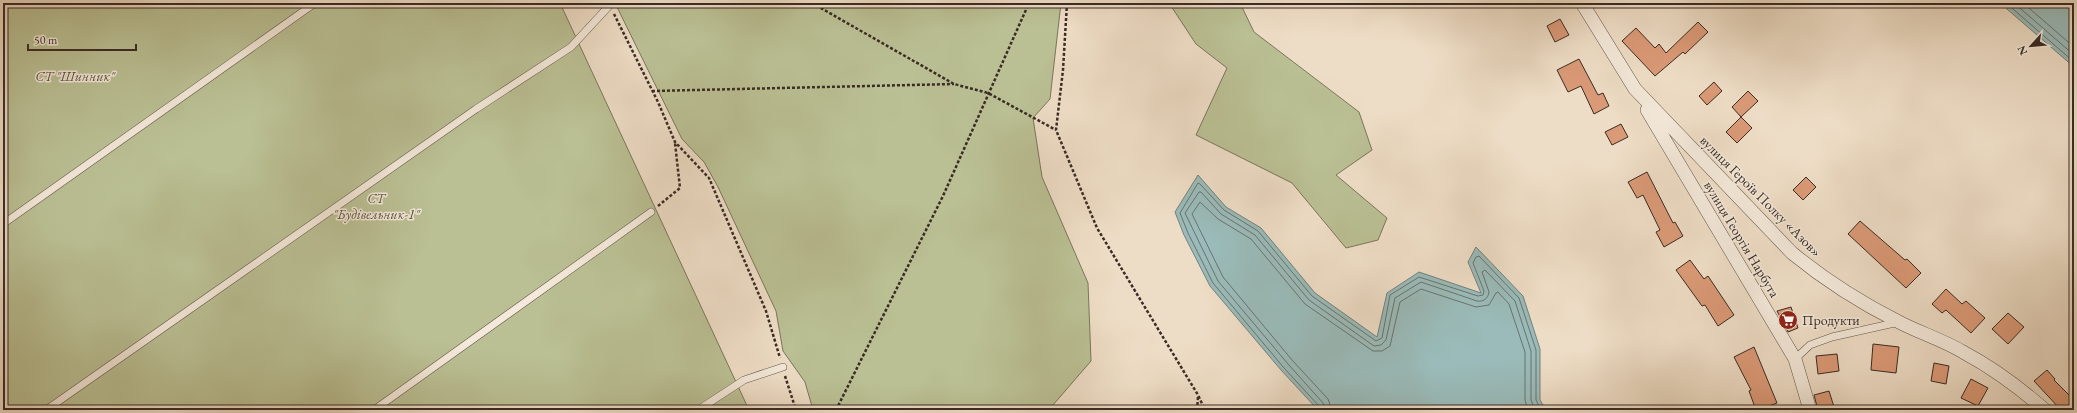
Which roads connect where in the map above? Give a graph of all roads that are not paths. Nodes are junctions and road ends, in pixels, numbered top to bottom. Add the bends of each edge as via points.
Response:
1 (315, 3) edge
2 (1582, 3) edge
3 (610, 6) road end
4 (1635, 89) junction
5 (651, 212) road end
6 (3, 224) edge
7 (1900, 322) junction
8 (1795, 358) junction
9 (783, 367) road end
10 (46, 410) edge
11 (374, 410) edge
12 (698, 410) edge
13 (1810, 410) edge
14 (2045, 410) edge

1 - 6 lane
2 - 4 street, вулиця Героїв Полку «Азов»
3 - 10 lane via 571,47 476,109
4 - 7 street, вулиця Героїв Полку «Азов» via 1792,253 1817,274
4 - 8 street, вулиця Георгія Нарбута
5 - 11 lane
7 - 8 lane via 1832,337 1810,345
7 - 14 street, вулиця Героїв Полку «Азов» via 1968,355 2003,377
8 - 13 street, вулиця Георгія Нарбута
9 - 12 lane via 744,380

